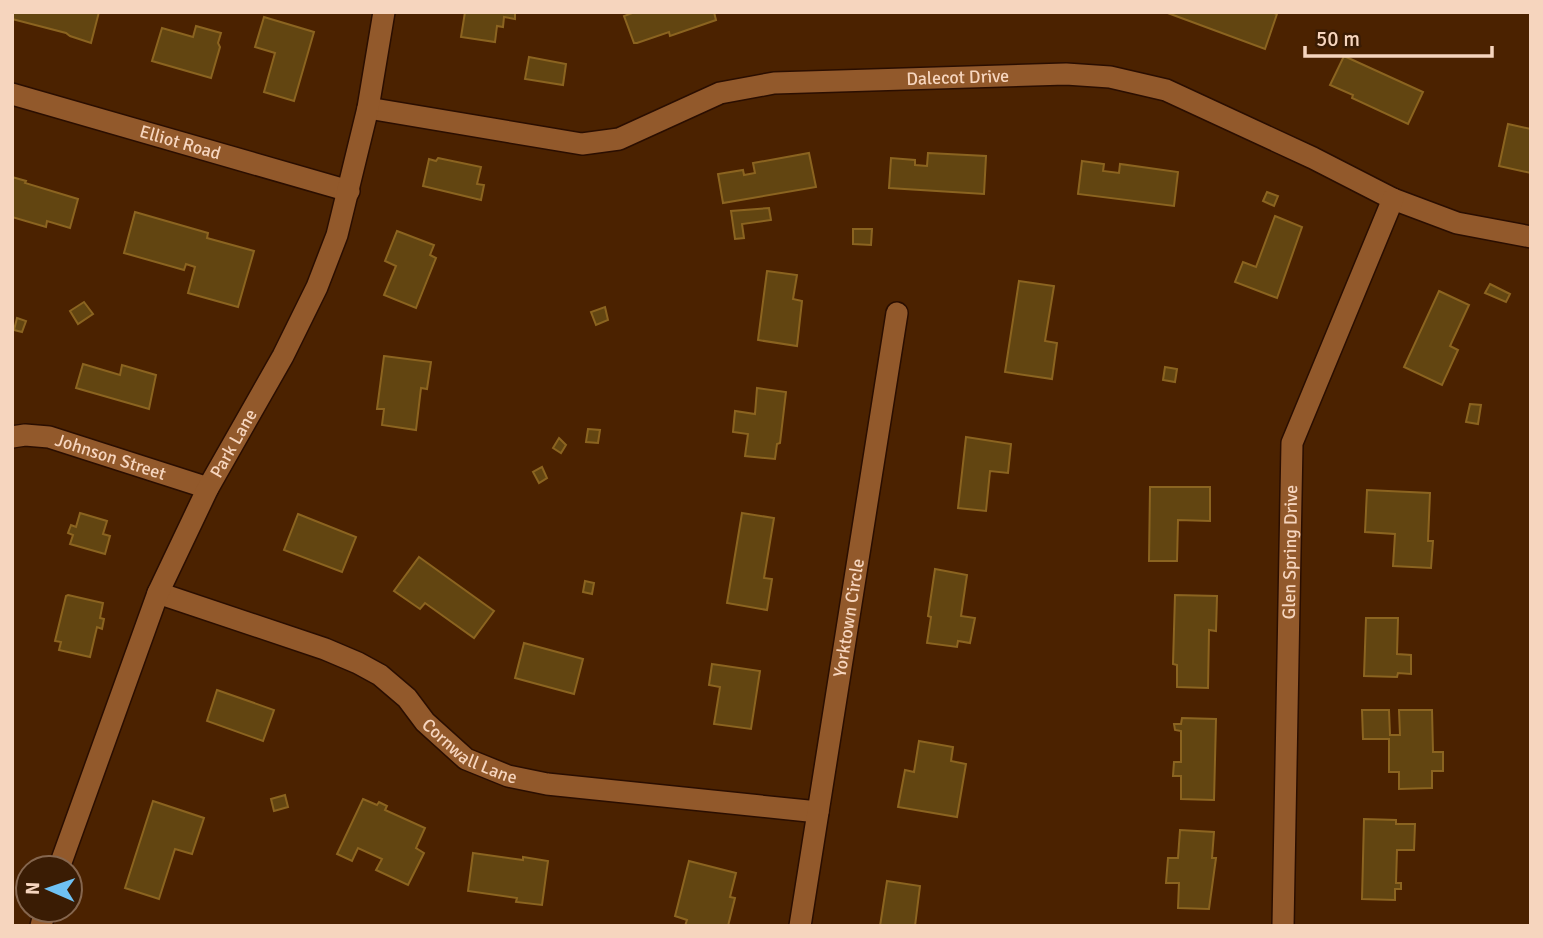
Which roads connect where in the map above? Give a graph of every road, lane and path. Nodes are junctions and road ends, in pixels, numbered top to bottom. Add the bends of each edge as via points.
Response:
1 (384, 12) edge
2 (12, 94) edge
3 (368, 108) junction
4 (349, 191) junction
5 (1393, 199) junction
6 (1531, 237) edge
7 (897, 313) dead end
8 (12, 437) edge
9 (208, 488) junction
10 (158, 593) junction
11 (818, 811) junction
12 (64, 854) edge
13 (800, 926) edge
14 (1283, 926) edge

1 - 3 street, Park Lane
2 - 4 street, Elliot Road
3 - 4 street, Park Lane
3 - 5 street, Dalecot Drive via 582,144 620,139 720,93 774,83 1066,74 1110,77 1166,90
4 - 9 street, Park Lane via 317,287
5 - 6 street, Dalecot Drive via 1457,223
5 - 14 street, Glen Spring Drive via 1292,443
7 - 11 street, Yorktown Circle
8 - 9 street, Johnson Street via 48,437
9 - 10 street, Park Lane
10 - 11 street, Cornwall Lane via 325,649 380,675 466,759 508,776 547,784
10 - 12 street, Park Lane
11 - 13 street, Yorktown Circle

